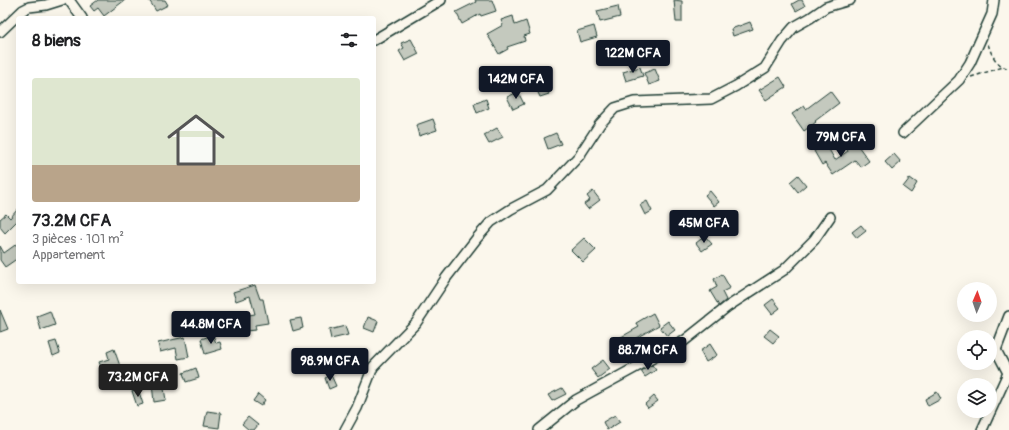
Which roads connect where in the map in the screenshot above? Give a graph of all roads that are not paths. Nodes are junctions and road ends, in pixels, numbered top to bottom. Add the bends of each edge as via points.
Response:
1 (62, 0) edge
2 (69, 0) edge
3 (441, 0) edge
4 (850, 0) edge
5 (994, 0) edge
6 (830, 2) edge
7 (17, 16) edge
8 (81, 16) edge
9 (16, 17) edge
10 (0, 32) edge
11 (376, 39) edge
12 (903, 133) dead end
13 (830, 217) dead end
14 (1009, 316) edge
15 (345, 430) edge
16 (539, 430) edge
17 (982, 430) edge

1 - 7 street via 29,7
2 - 8 street
3 - 11 street
4 - 6 street
5 - 12 street via 992,14 970,63 959,80
6 - 15 street via 794,27 765,68 736,86 711,98 634,102 615,108 600,124 579,156 548,190 491,222 446,278 416,323 372,367 357,408
9 - 10 street
13 - 16 street via 814,240 784,270 727,308 684,341 576,400
14 - 17 street via 996,350 1008,373

